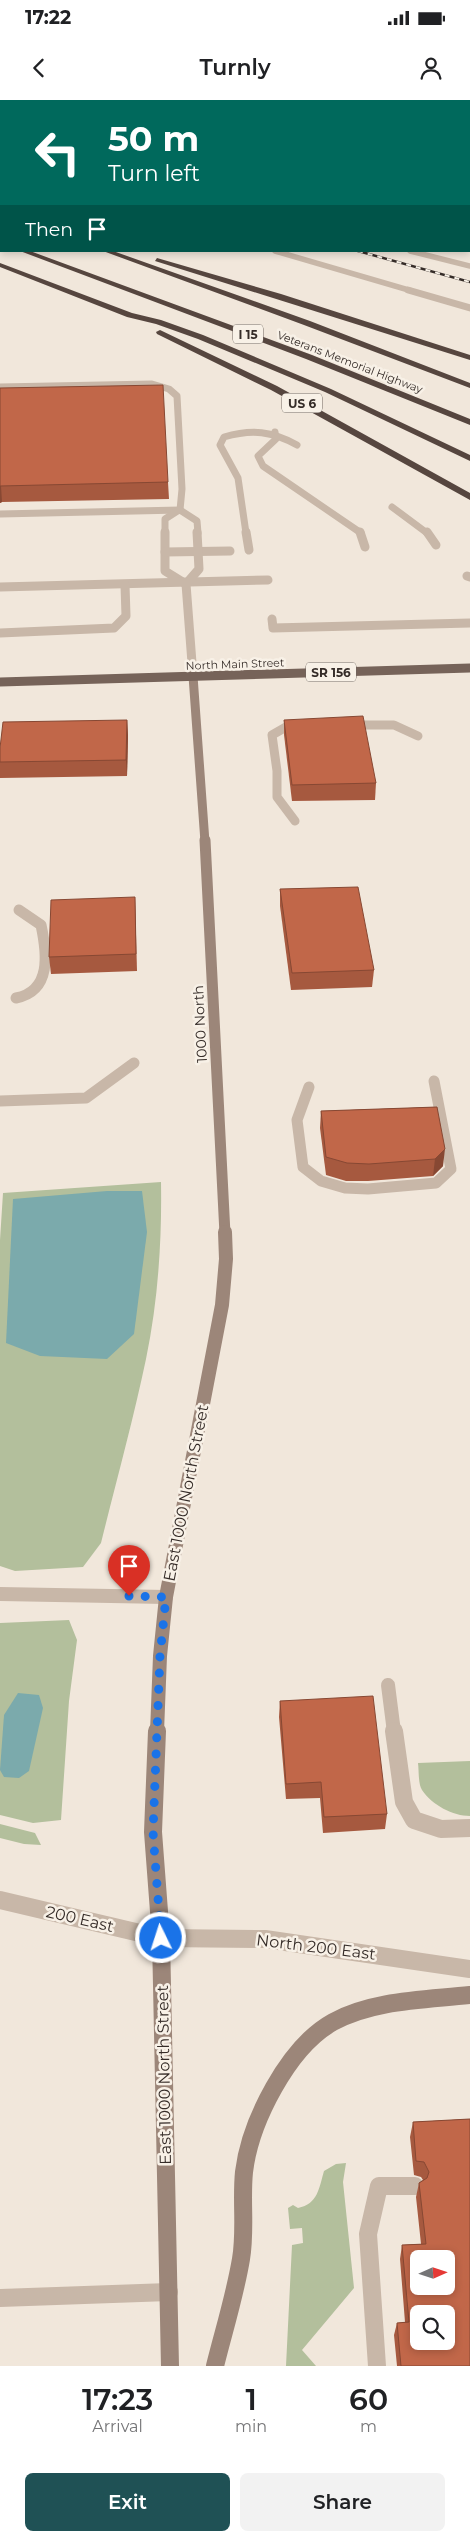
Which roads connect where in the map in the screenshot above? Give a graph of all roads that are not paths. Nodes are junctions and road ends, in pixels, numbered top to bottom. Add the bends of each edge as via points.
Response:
1 (27, 252) edge
2 (109, 252) edge
3 (125, 252) edge
4 (278, 252) edge
5 (414, 252) edge
6 (0, 265) edge
7 (470, 266) edge
8 (278, 296) junction
9 (470, 308) edge
10 (130, 315) junction
11 (460, 345) dead end
12 (470, 358) edge
13 (470, 386) edge
14 (0, 387) edge
15 (470, 422) edge
16 (274, 432) junction
17 (297, 445) dead end
18 (470, 458) edge
19 (470, 498) edge
20 (392, 507) dead end
21 (180, 510) junction
22 (0, 514) edge
23 (436, 545) dead end
24 (365, 547) dead end
25 (230, 550) dead end
26 (249, 550) dead end
27 (198, 551) junction
28 (165, 552) junction
29 (268, 580) dead end
30 (186, 584) junction
31 (125, 585) junction
32 (0, 587) edge
33 (272, 620) dead end
34 (470, 623) edge
35 (0, 628) edge
36 (5, 633) edge
37 (470, 668) edge
38 (193, 676) junction
39 (0, 682) edge
40 (315, 726) edge
41 (334, 726) edge
42 (418, 736) dead end
43 (295, 821) dead end
44 (19, 910) dead end
45 (16, 998) dead end
46 (134, 1062) dead end
47 (434, 1081) dead end
48 (309, 1087) dead end
49 (0, 1102) edge
50 (210, 1369) joint
51 (0, 1594) edge
52 (166, 1597) junction
53 (388, 1685) dead end
54 (470, 1828) edge
55 (0, 1900) edge
56 (161, 1938) junction
57 (470, 1969) edge
58 (470, 1995) edge
59 (415, 2186) dead end
60 (169, 2292) junction
61 (0, 2298) edge
62 (170, 2366) edge
63 (215, 2366) edge
64 (377, 2366) edge

1 - 15 highway, Veterans Memorial Highway / I 15 via 308,357
2 - 13 highway, Veterans Memorial Highway / I 15
3 - 8 highway
4 - 9 street
5 - 7 street
6 - 10 highway, US 6
8 - 11 highway
8 - 12 highway
10 - 18 highway via 188,333 314,383
10 - 19 highway, US 6 via 274,388
14 - 21 street via 152,384 169,389 177,396 182,489
16 - 17 street
16 - 24 street via 276,439 258,456 262,466 361,533
16 - 26 street via 240,431 224,437 220,445 238,478
20 - 23 street via 425,530
21 - 22 street
21 - 27 street via 196,521
21 - 28 street via 165,520
25 - 27 street
27 - 28 street
27 - 30 street via 199,569
28 - 30 street via 165,571
29 - 30 street
30 - 31 street
30 - 38 street
31 - 32 street
31 - 36 street via 126,616 114,628
33 - 34 street via 273,628
35 - 36 street
37 - 38 main road, North Main Street / SR 156
38 - 39 main road, North Main Street / SR 156
38 - 50 main road, 1000 North via 226,1216 222,1305
40 - 43 street via 286,727 272,735 277,797
41 - 42 street via 394,725
44 - 45 street via 41,925 44,962 41,984 32,994
46 - 49 street via 86,1098
47 - 48 street via 451,1169 436,1183 368,1189 345,1188 320,1181 303,1167 297,1120
50 - 52 main road, East 1000 North Street
51 - 52 street
52 - 56 main road, East 1000 North Street via 160,1656 153,1832
53 - 54 street via 404,1802 414,1820 441,1829
55 - 56 street, 200 East
56 - 57 street, North 200 East via 265,1939
56 - 60 main road, East 1000 North Street
58 - 63 main road via 370,2007 331,2022 305,2042 275,2084 255,2130 244,2170 241,2258
59 - 64 street via 379,2186 368,2234
60 - 61 street
60 - 62 main road, East 1000 North Street

